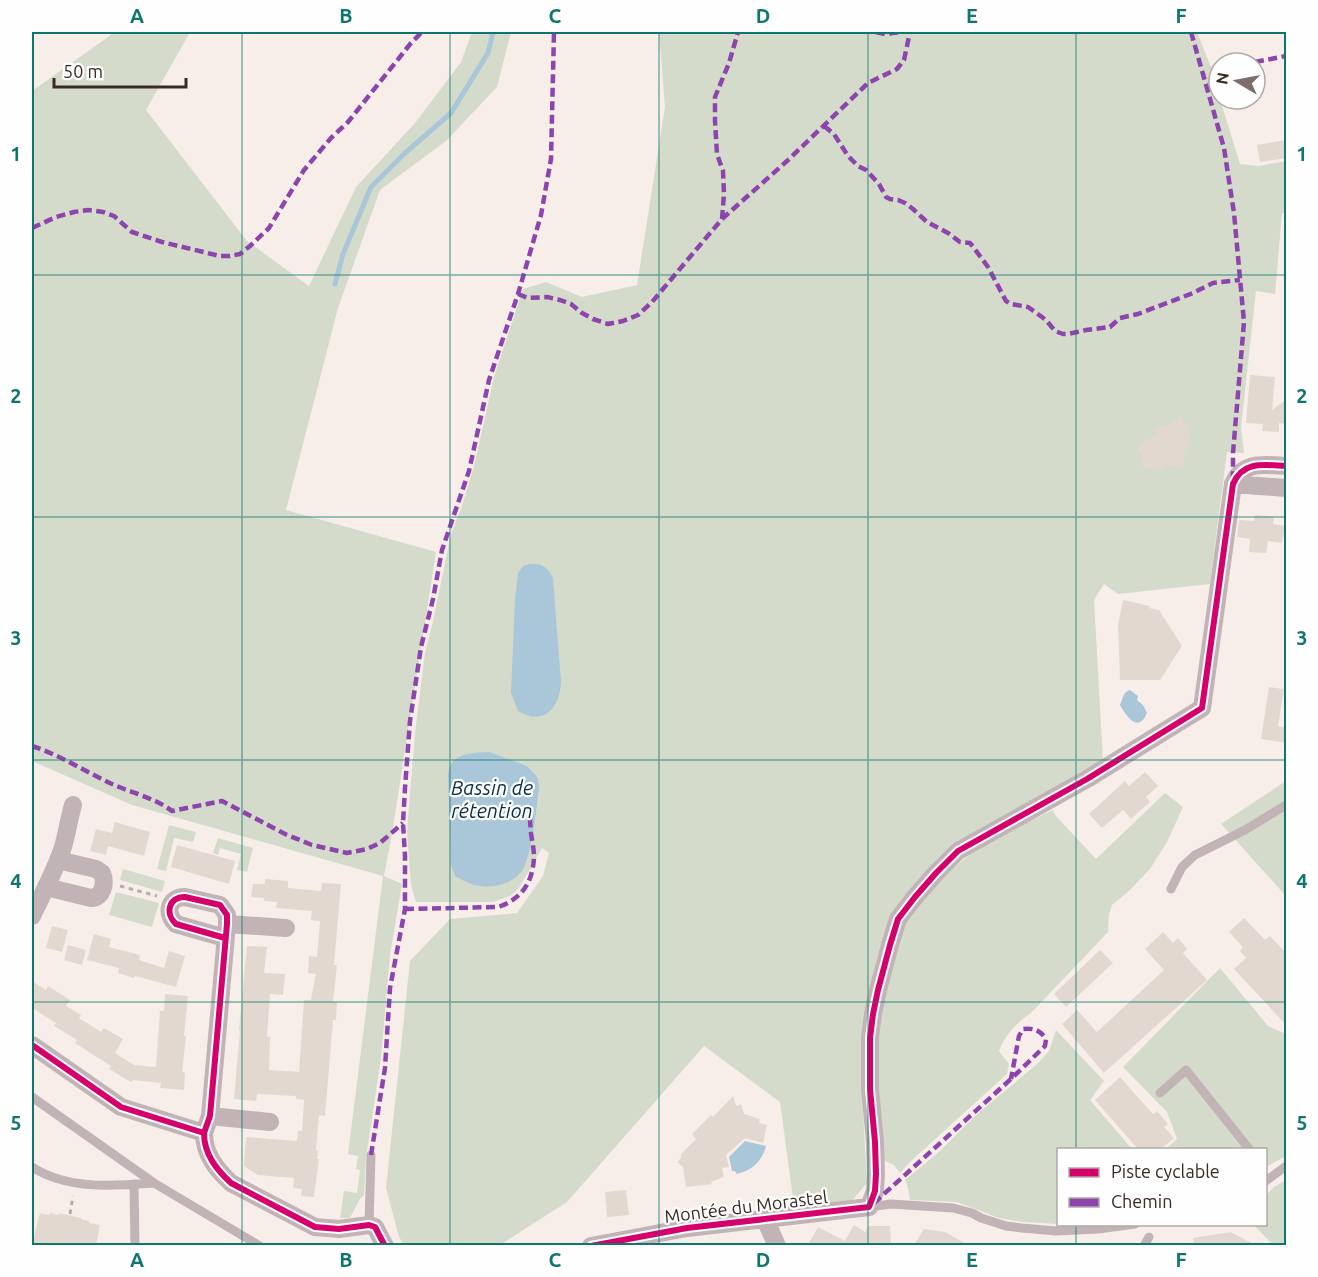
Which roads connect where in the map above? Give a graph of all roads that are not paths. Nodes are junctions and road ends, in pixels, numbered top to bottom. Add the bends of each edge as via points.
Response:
1 (1287, 466) edge
2 (1233, 484) junction
3 (1287, 488) edge
4 (73, 805) dead end
5 (1287, 805) edge
6 (58, 860) junction
7 (46, 887) junction
8 (1171, 889) dead end
9 (32, 916) edge
10 (286, 928) dead end
11 (226, 931) junction
12 (32, 1045) edge
13 (1160, 1093) dead end
14 (32, 1097) edge
15 (270, 1122) dead end
16 (207, 1124) junction
17 (1249, 1148) edge
18 (372, 1155) dead end
19 (1287, 1166) edge
20 (32, 1167) edge
21 (1267, 1176) edge
22 (154, 1183) junction
23 (134, 1184) junction
24 (869, 1208) junction
25 (765, 1219) junction
26 (369, 1225) junction
27 (1120, 1226) edge
28 (135, 1245) edge
29 (260, 1245) edge
30 (385, 1245) edge
31 (591, 1245) edge
32 (777, 1245) edge

1 - 2 street via 1249,468 1240,472
2 - 3 street
2 - 24 street via 1202,708 1087,779 958,851 898,919 873,1014 869,1062 876,1174
4 - 6 street
5 - 8 lane via 1195,855 1182,867
6 - 7 street
6 - 7 street via 103,874 101,894 95,898
7 - 9 street
10 - 11 street
11 - 11 street via 176,924 169,912 174,900 185,897 220,905 227,915
11 - 16 street
12 - 16 street via 121,1107
13 - 17 lane via 1186,1070
14 - 22 lane
15 - 16 street
16 - 26 street via 206,1145 212,1163 231,1183 315,1227
18 - 26 lane
19 - 21 lane
20 - 23 lane via 75,1183
22 - 23 lane
22 - 29 lane
23 - 28 lane
24 - 25 street, Montée du Morastel
24 - 27 lane via 891,1204 952,1208 1006,1226 1056,1231
25 - 31 street, Montée du Morastel
25 - 32 street
26 - 30 street via 375,1227

